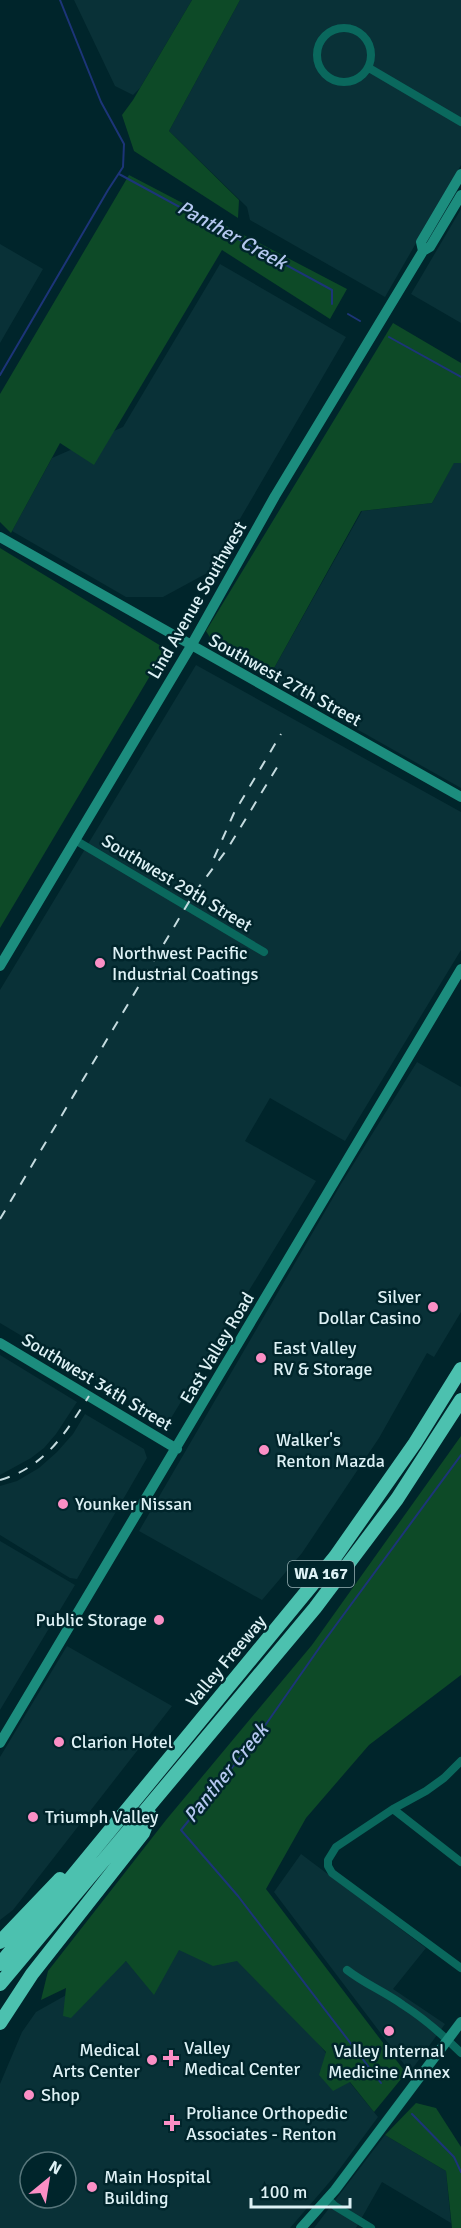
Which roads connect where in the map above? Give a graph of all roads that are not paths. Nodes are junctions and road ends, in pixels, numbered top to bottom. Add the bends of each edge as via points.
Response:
1 (369, 68) junction
2 (461, 122) edge
3 (461, 174) edge
4 (461, 195) edge
5 (423, 251) junction
6 (0, 537) edge
7 (191, 646) junction
8 (461, 797) edge
9 (75, 840) junction
10 (264, 952) dead end
11 (0, 966) edge
12 (461, 969) edge
13 (0, 1343) edge
14 (461, 1369) edge
15 (461, 1400) edge
16 (461, 1410) edge
17 (177, 1449) junction
18 (0, 1743) edge
19 (461, 1761) edge
20 (162, 1766) junction
21 (393, 1809) junction
22 (150, 1815) junction
23 (461, 1862) edge
24 (0, 1942) edge
25 (0, 1964) edge
26 (461, 1968) edge
27 (347, 1970) dead end
28 (0, 1984) edge
29 (0, 1993) edge
30 (461, 2022) edge
31 (0, 2023) edge
32 (447, 2040) junction
33 (461, 2053) edge
34 (327, 2199) junction
35 (301, 2228) edge
36 (371, 2228) edge

1 - 1 street via 370,47 354,30 330,32 319,45 319,63 330,78 357,79
1 - 2 street
3 - 5 street, Lind Avenue Southwest via 421,242
4 - 5 street, Lind Avenue Southwest via 430,247
5 - 7 street, Lind Avenue Southwest via 275,496
6 - 7 street, Southwest 27th Street
7 - 8 street, Southwest 27th Street
7 - 9 street, Lind Avenue Southwest
9 - 10 street, Southwest 29th Street
9 - 11 street, Lind Avenue Southwest
12 - 17 street, East Valley Road
13 - 17 street, Southwest 34th Street
14 - 20 highway, Valley Freeway / WA 167 via 335,1557
15 - 28 highway via 397,1499 321,1599
16 - 22 highway, WA 167 via 350,1573
17 - 18 street, East Valley Road
19 - 21 street via 426,1791
20 - 24 highway via 139,1785 66,1873
20 - 25 highway, Valley Freeway / WA 167
21 - 23 street
21 - 26 street via 336,1847 328,1866 332,1873
22 - 29 highway, WA 167
22 - 31 highway via 143,1833 32,1974
27 - 32 street via 422,2017
30 - 32 street
32 - 33 street
32 - 34 street
34 - 35 street
34 - 36 street

